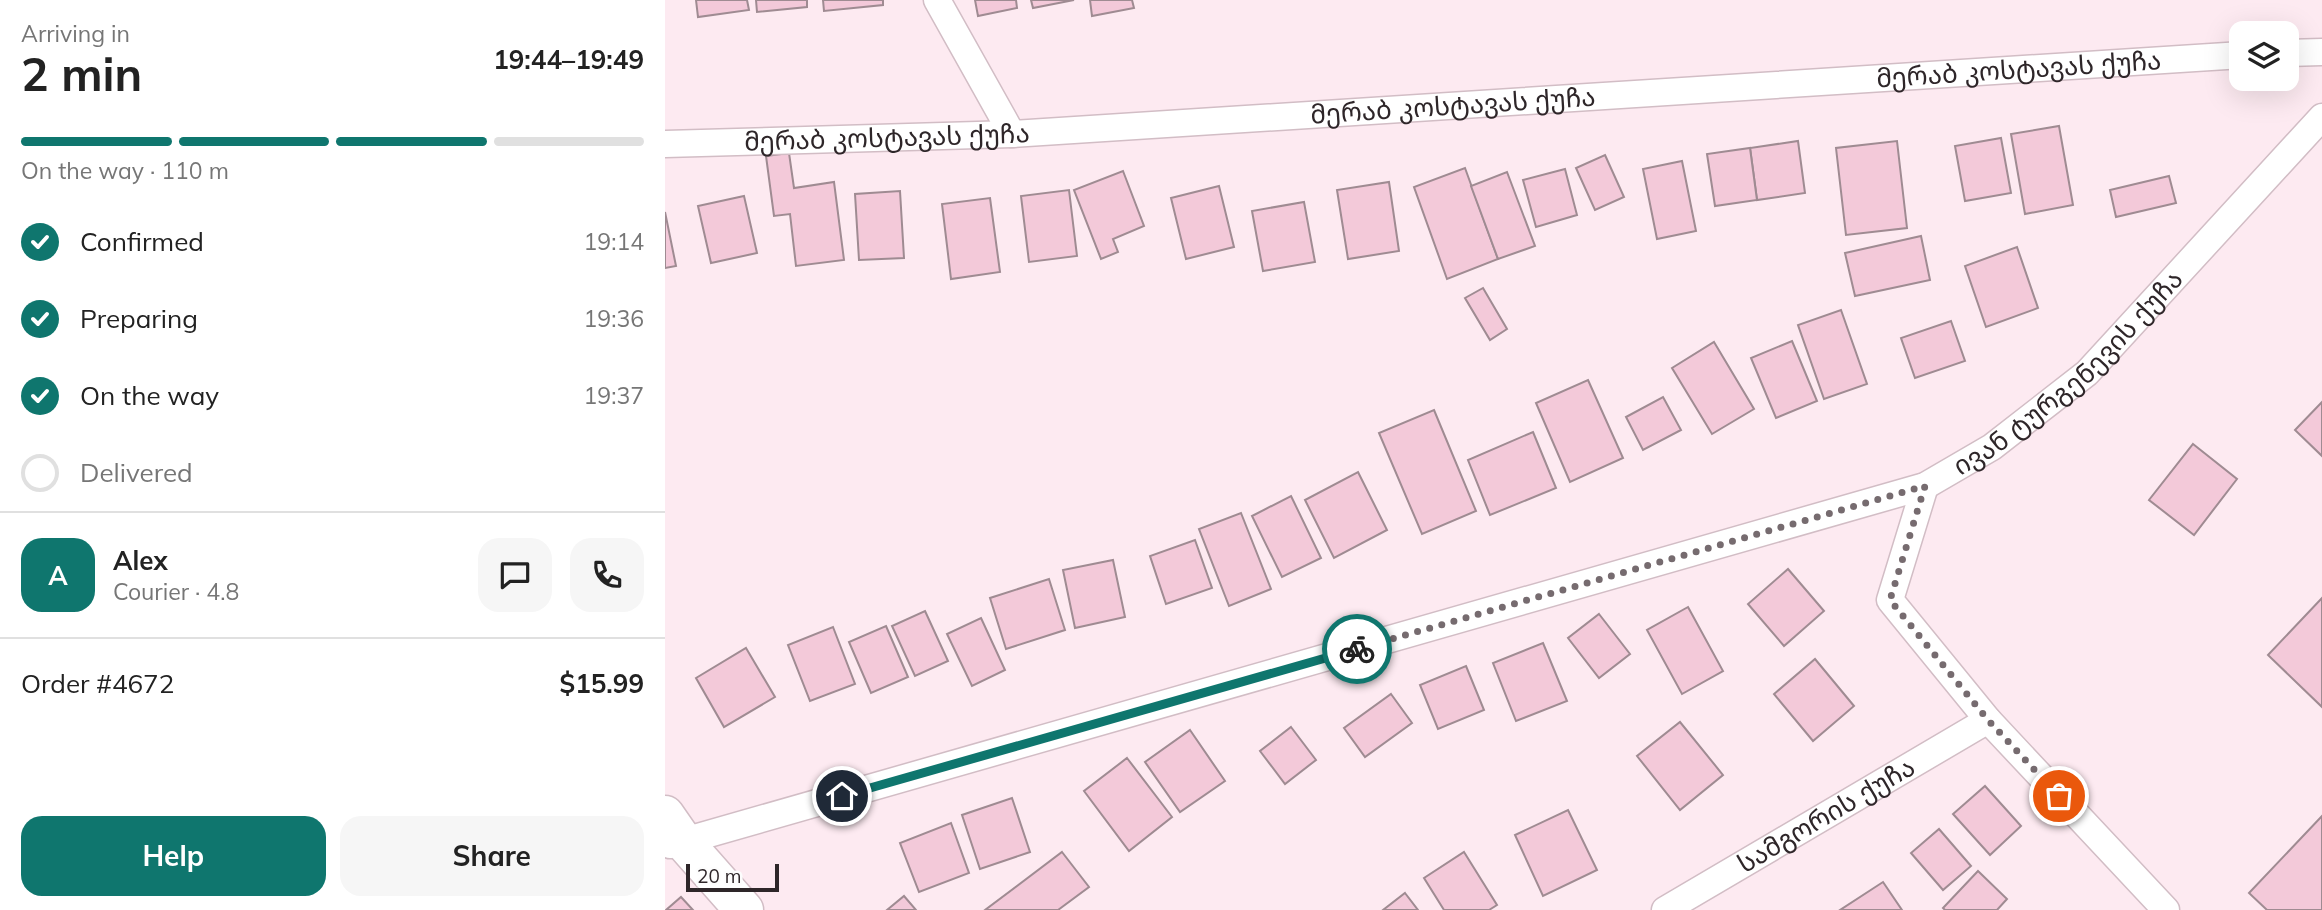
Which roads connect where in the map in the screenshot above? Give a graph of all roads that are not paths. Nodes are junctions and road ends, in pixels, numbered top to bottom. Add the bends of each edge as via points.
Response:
1 (937, 0) edge
2 (2322, 52) edge
3 (2299, 53) edge
4 (2229, 56) edge
5 (2322, 117) edge
6 (1012, 134) junction
7 (665, 144) edge
8 (1925, 486) junction
9 (1988, 720) junction
10 (671, 834) edge
11 (744, 910) edge
12 (1665, 910) edge
13 (2166, 910) edge

1 - 6 street
2 - 3 street
4 - 6 street, მერაბ კოსტავას ქუჩა
5 - 8 street, ივან ტურგენევის ქუჩა via 2087,373 1992,447
6 - 7 street, მერაბ კოსტავას ქუჩა
8 - 9 street via 1890,600
8 - 10 street, ივან ტურგენევის ქუჩა
9 - 12 street, სამგორის ქუჩა
9 - 13 street
10 - 11 street

